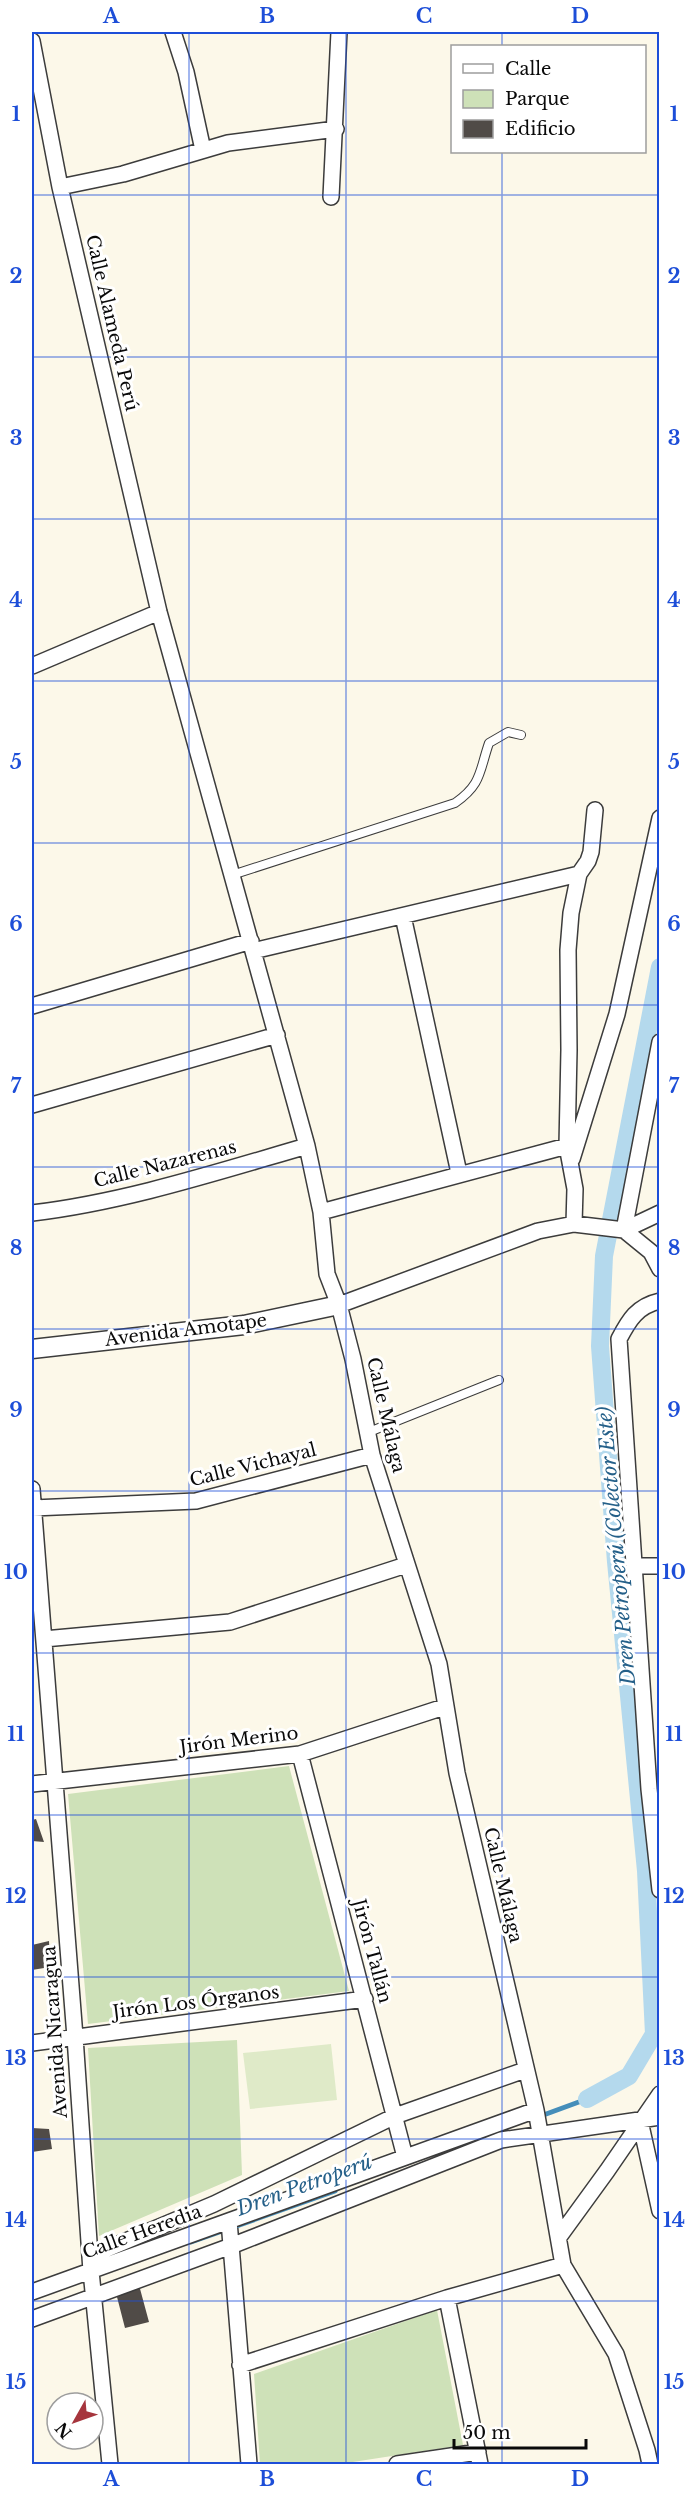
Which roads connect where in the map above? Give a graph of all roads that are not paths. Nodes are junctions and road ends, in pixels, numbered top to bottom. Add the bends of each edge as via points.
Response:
1 (173, 32) edge
2 (339, 32) edge
3 (32, 41) edge
4 (336, 129) junction
5 (203, 150) junction
6 (60, 187) junction
7 (331, 197) dead end
8 (159, 612) junction
9 (32, 666) edge
10 (520, 735) dead end
11 (595, 810) dead end
12 (660, 818) edge
13 (579, 874) junction
14 (232, 875) junction
15 (403, 916) junction
16 (252, 946) junction
17 (32, 1006) edge
18 (277, 1035) junction
19 (660, 1042) edge
20 (32, 1105) edge
21 (307, 1146) junction
22 (567, 1146) junction
23 (570, 1164) junction
24 (459, 1173) junction
25 (32, 1212) edge
26 (321, 1212) junction
27 (660, 1213) edge
28 (574, 1224) junction
29 (624, 1230) junction
30 (655, 1254) edge
31 (660, 1269) edge
32 (660, 1301) edge
33 (339, 1305) junction
34 (32, 1349) edge
35 (499, 1380) dead end
36 (369, 1432) junction
37 (372, 1455) junction
38 (32, 1490) edge
39 (33, 1508) edge
40 (406, 1565) junction
41 (634, 1566) junction
42 (660, 1566) edge
43 (44, 1639) junction
44 (444, 1707) junction
45 (300, 1754) junction
46 (55, 1781) junction
47 (32, 1784) edge
48 (660, 1890) edge
49 (365, 1999) junction
50 (75, 2037) junction
51 (32, 2043) edge
52 (525, 2070) junction
53 (660, 2094) edge
54 (536, 2110) junction
55 (394, 2116) junction
56 (660, 2116) edge
57 (640, 2121) junction
58 (540, 2133) junction
59 (405, 2157) junction
60 (660, 2211) edge
61 (229, 2221) junction
62 (559, 2237) junction
63 (231, 2246) junction
64 (90, 2264) junction
65 (563, 2265) junction
66 (32, 2292) edge
67 (93, 2296) junction
68 (447, 2298) junction
69 (32, 2319) edge
70 (240, 2365) junction
71 (479, 2458) edge
72 (110, 2464) edge
73 (249, 2464) edge
74 (397, 2464) edge
75 (650, 2464) edge

1 - 5 street
2 - 4 street
3 - 6 street, Calle Alameda Perú
4 - 5 street via 228,143
4 - 7 street
5 - 6 street via 123,174
6 - 8 street, Calle Alameda Perú
8 - 9 street
8 - 14 street, Calle Alameda Perú
10 - 14 lane via 508,732 489,744 480,778 468,794 454,803
11 - 13 street via 591,852
12 - 23 street via 617,1014
13 - 15 street
13 - 22 street via 568,950
14 - 16 street, Calle Alameda Perú
15 - 16 street
15 - 24 street
16 - 17 street
16 - 18 street, Calle Málaga
18 - 20 street
18 - 21 street, Calle Málaga
19 - 29 street
21 - 25 street, Calle Nazarenas via 67,1209
21 - 26 street, Calle Málaga
22 - 23 street
22 - 24 street
23 - 28 street via 575,1189
24 - 26 street
26 - 33 street, Calle Málaga via 327,1274
27 - 29 street
28 - 29 street
28 - 33 street via 538,1231
29 - 30 street
30 - 31 street
32 - 41 street via 632,1315 619,1339
33 - 34 street, Avenida Amotape via 244,1325
33 - 36 street, Calle Málaga
35 - 36 lane
36 - 37 street, Calle Málaga
37 - 39 street, Calle Vichayal via 196,1501
37 - 40 street, Calle Málaga
38 - 39 street, Avenida Nicaragua
39 - 43 street, Avenida Nicaragua
40 - 43 street via 230,1622
40 - 44 street, Calle Málaga via 439,1664
41 - 42 street
41 - 48 street
43 - 46 street, Avenida Nicaragua
44 - 45 street, Jirón Merino
44 - 52 street, Calle Málaga
45 - 46 street, Jirón Merino
45 - 49 street, Jirón Tallán
46 - 47 street, Jirón Merino
46 - 50 street, Avenida Nicaragua
49 - 50 street, Jirón Los Órganos
49 - 55 street, Jirón Tallán
50 - 51 street, Jirón Los Órganos
50 - 64 street, Avenida Nicaragua
52 - 54 street, Calle Málaga
52 - 55 street
53 - 57 street
54 - 58 street, Calle Málaga
54 - 59 street, Calle Heredia
55 - 59 street, Jirón Tallán
55 - 64 street
56 - 57 street
57 - 58 street
57 - 60 street
57 - 62 street
58 - 62 street, Calle Málaga
58 - 63 street via 501,2140
59 - 61 street, Calle Heredia
61 - 63 street
61 - 64 street, Calle Heredia
62 - 65 street, Calle Málaga
63 - 67 street
63 - 70 street
64 - 66 street, Calle Heredia
64 - 67 street, Avenida Nicaragua
65 - 68 street
65 - 75 street, Calle Málaga via 616,2354
67 - 69 street
67 - 72 street, Avenida Nicaragua
68 - 70 street
68 - 71 street
70 - 73 street
71 - 74 street

